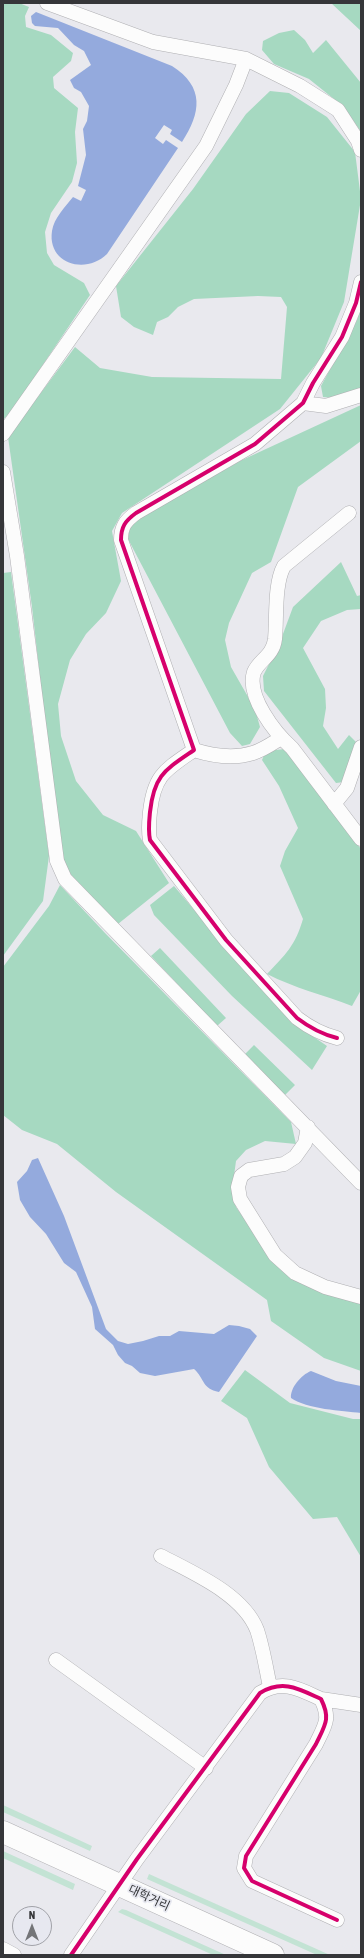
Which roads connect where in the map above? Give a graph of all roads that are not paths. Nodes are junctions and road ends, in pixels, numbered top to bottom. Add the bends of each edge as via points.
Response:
1 (46, 3) edge
2 (246, 59) junction
3 (361, 150) edge
4 (361, 282) edge
5 (361, 395) edge
6 (303, 403) junction
7 (3, 434) edge
8 (3, 472) edge
9 (349, 513) dead end
10 (281, 738) junction
11 (361, 747) edge
12 (194, 750) junction
13 (334, 804) junction
14 (361, 839) edge
15 (337, 1038) dead end
16 (308, 1127) junction
17 (361, 1182) edge
18 (361, 1297) edge
19 (162, 1556) dead end
20 (56, 1660) dead end
21 (270, 1687) junction
22 (321, 1699) junction
23 (361, 1705) edge
24 (206, 1768) junction
25 (3, 1832) edge
26 (120, 1884) junction
27 (337, 1920) dead end
28 (3, 1949) edge
29 (14, 1955) edge
30 (71, 1955) edge
31 (274, 1955) edge

1 - 2 street via 153,42
2 - 3 street via 300,86 338,110
2 - 7 street via 206,146
4 - 6 street via 356,303 342,337
5 - 6 street via 326,406
6 - 12 street via 255,444 136,513 125,522 121,530 123,547
8 - 16 street via 18,556 57,861 65,879
9 - 10 street via 281,571 275,641 267,658 255,670 253,682 254,692 262,710
10 - 12 street via 254,753 223,756
10 - 13 street via 292,748
11 - 13 street via 347,788
12 - 15 street via 160,777 152,793 148,833 150,840 226,940 297,1018 311,1029
13 - 14 street
16 - 17 street
16 - 18 street via 305,1143 295,1157 284,1164 249,1170 241,1176 238,1187 240,1199 275,1255 296,1273 325,1288
19 - 21 street via 223,1591 247,1613 256,1629
20 - 24 street
21 - 22 street via 281,1684 301,1689
21 - 24 street via 260,1693
22 - 23 street
22 - 27 street via 327,1711 326,1724 246,1856 244,1868 252,1881
24 - 26 street
25 - 26 main road, 대학거리
26 - 30 street
26 - 31 main road, 대학거리
28 - 29 street

